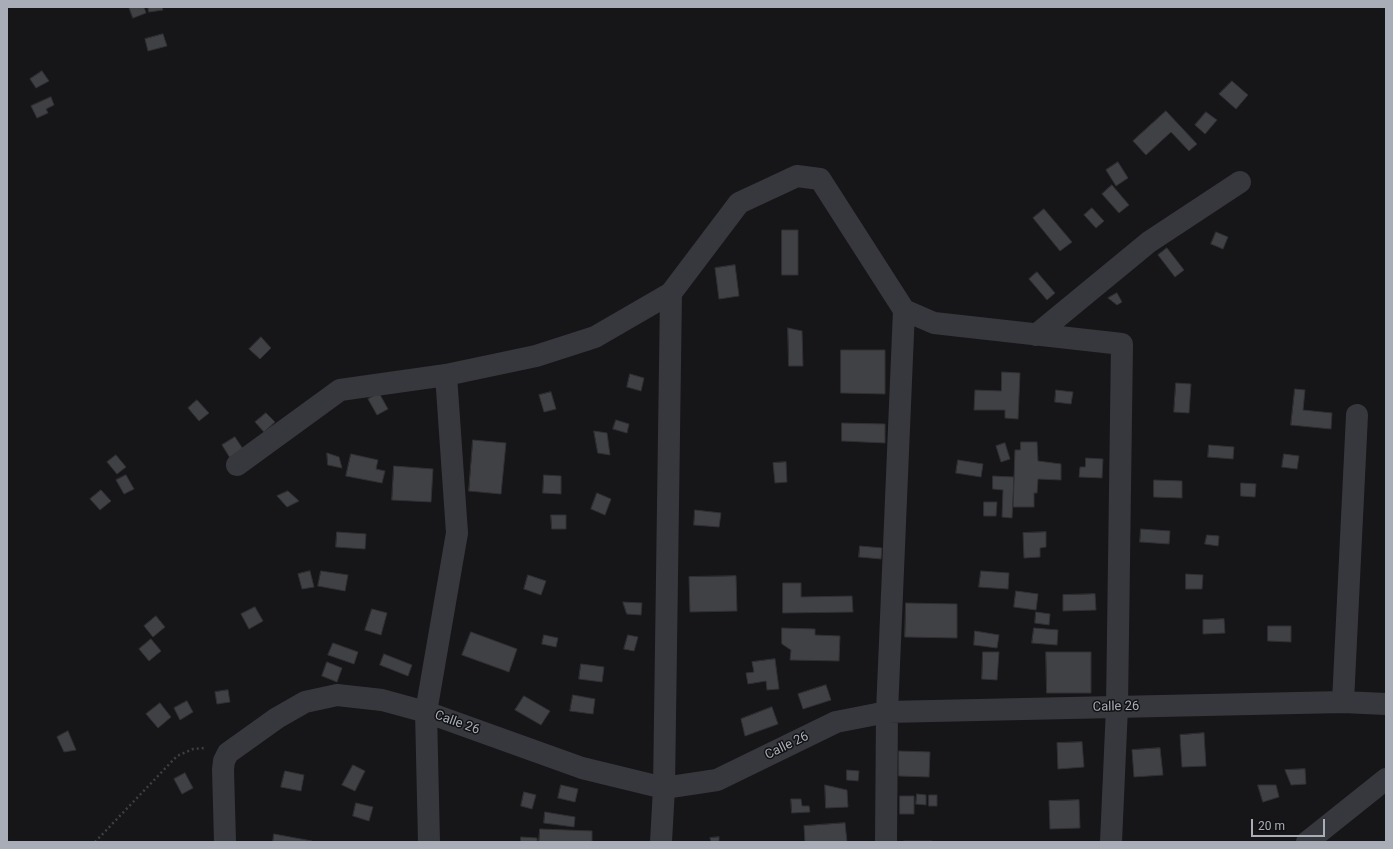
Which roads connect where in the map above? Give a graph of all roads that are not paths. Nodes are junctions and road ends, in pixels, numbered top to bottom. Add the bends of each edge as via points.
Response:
1 (1240, 182) dead end
2 (671, 293) junction
3 (904, 310) junction
4 (1036, 334) junction
5 (446, 375) junction
6 (1357, 415) dead end
7 (236, 464) dead end
8 (1343, 702) junction
9 (1386, 704) edge
10 (1117, 707) junction
11 (426, 712) junction
12 (886, 712) junction
13 (1386, 779) edge
14 (664, 788) junction
15 (225, 842) edge
16 (429, 842) edge
17 (661, 842) edge
18 (886, 842) edge
19 (1111, 842) edge
20 (1307, 842) edge

1 - 4 street via 1149,242
2 - 3 street via 739,203 797,176 820,179
2 - 5 street via 595,337 536,356
2 - 14 street
3 - 4 street via 934,324
3 - 12 street
4 - 10 street via 1122,344
5 - 7 street via 340,390
5 - 11 street via 457,533
6 - 8 street
8 - 9 street, Calle 26
8 - 10 street, Calle 26
10 - 12 street, Calle 26
10 - 19 street
11 - 14 street, Calle 26 via 582,768
11 - 15 street, Calle 26 via 382,700 337,695 305,702 277,718 234,748 224,761
11 - 16 street
12 - 14 street, Calle 26 via 836,722 717,780
12 - 18 street
13 - 20 street
14 - 17 street

